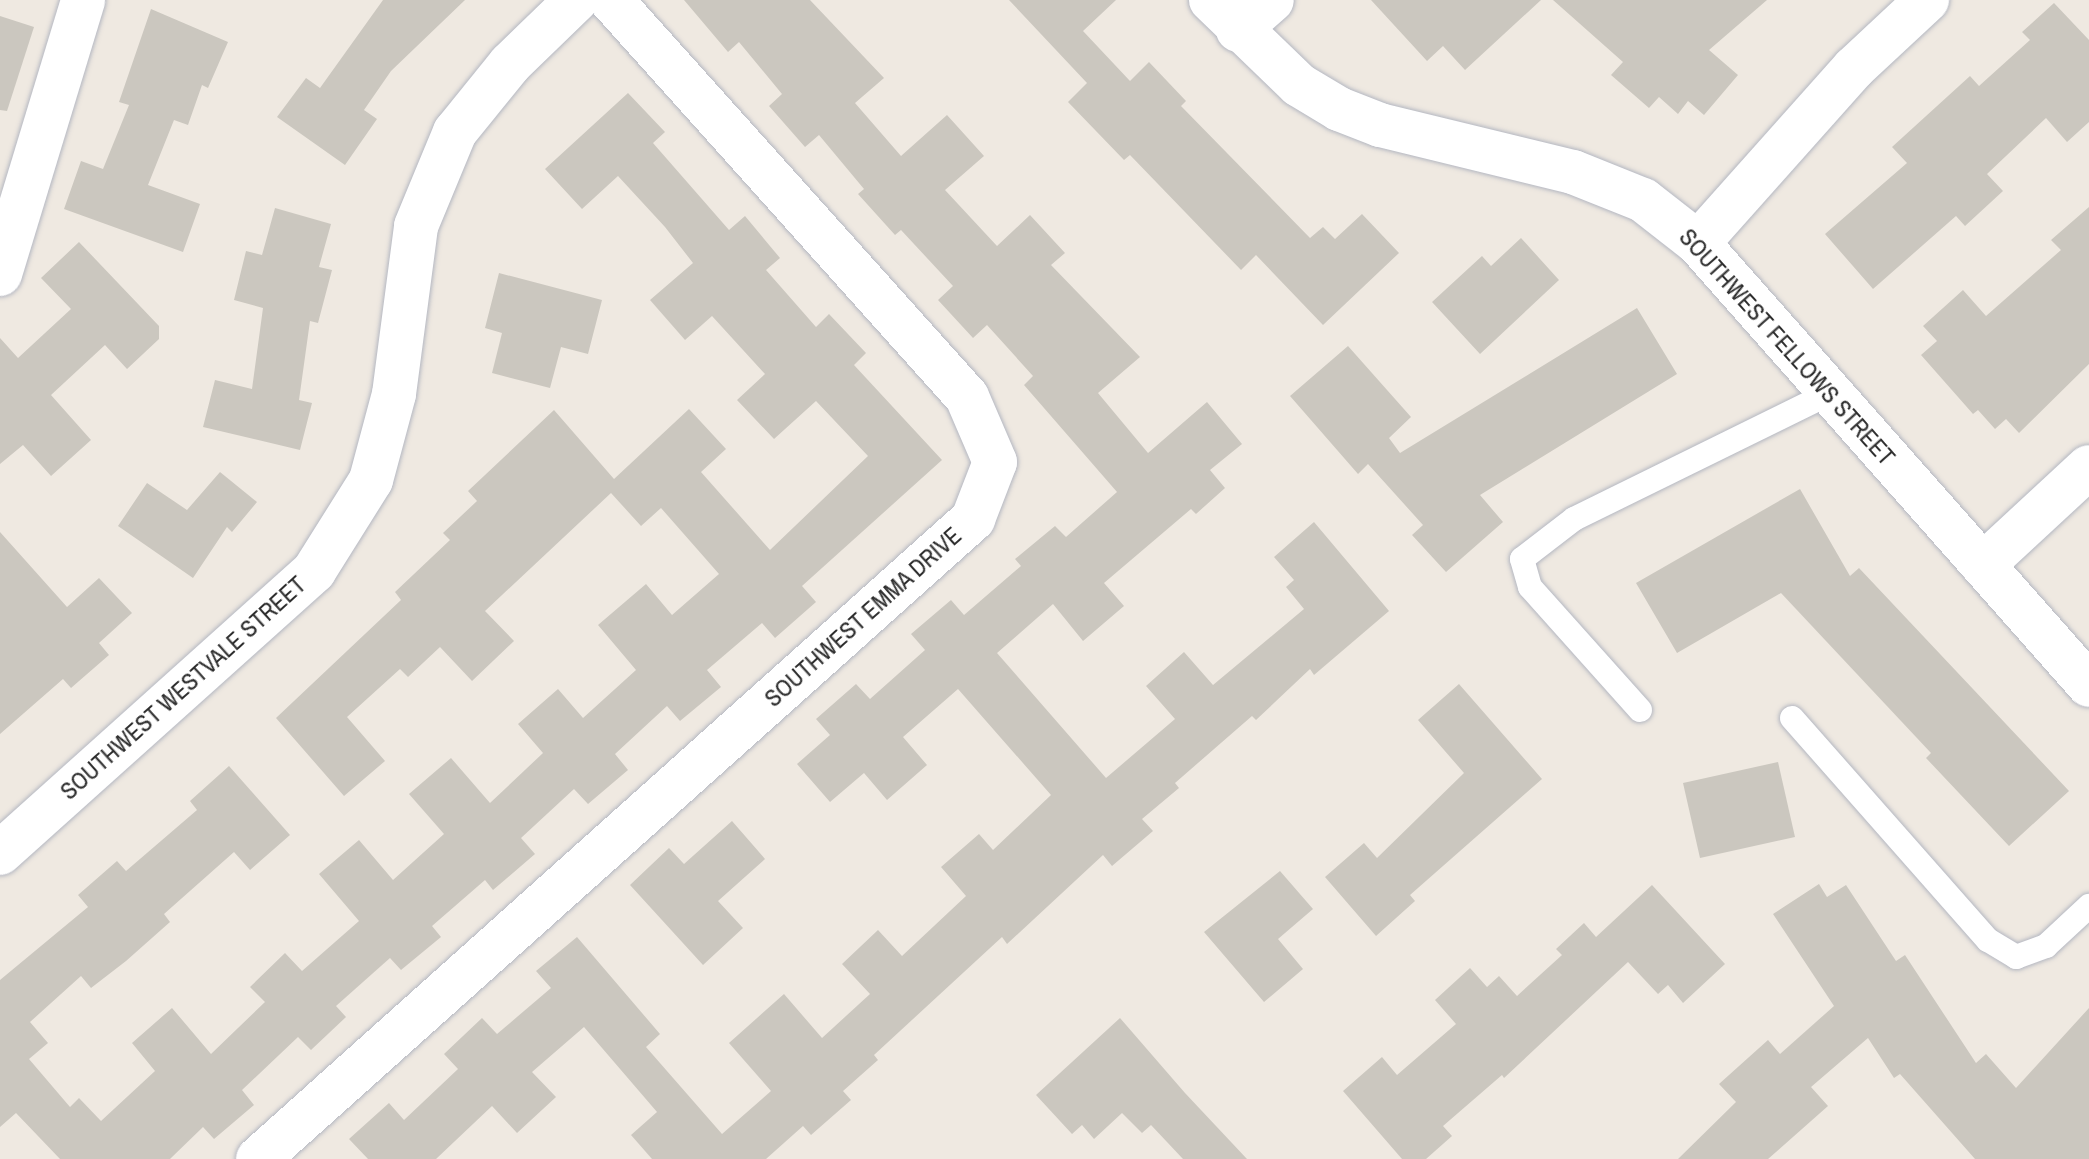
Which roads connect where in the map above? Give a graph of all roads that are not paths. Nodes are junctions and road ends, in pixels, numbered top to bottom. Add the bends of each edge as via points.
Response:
1 (83, 0) edge
2 (576, 0) edge
3 (611, 0) edge
4 (1272, 0) edge
5 (1927, 0) edge
6 (1225, 15) edge
7 (1698, 243) junction
8 (0, 274) edge
9 (1830, 393) junction
10 (2089, 467) edge
11 (1983, 565) junction
12 (2089, 685) edge
13 (1640, 710) dead end
14 (1792, 718) dead end
15 (0, 853) edge
16 (2089, 906) edge
17 (258, 1159) edge

1 - 8 street
2 - 15 street, SOUTHWEST WESTVALE STREET via 510,64 455,132 416,226 394,394 371,480 314,571
3 - 17 street, SOUTHWEST EMMA DRIVE via 967,397 995,462 973,519
4 - 6 street
5 - 7 street via 1854,68
6 - 7 street, SOUTHWEST FELLOWS STREET via 1299,85 1339,109 1380,125 1573,172 1643,200
7 - 9 street, SOUTHWEST FELLOWS STREET
9 - 11 street, SOUTHWEST FELLOWS STREET
9 - 13 lane via 1574,519 1522,559 1530,587
10 - 11 street
11 - 12 street, SOUTHWEST FELLOWS STREET
14 - 16 lane via 1988,940 2016,957 2046,946

